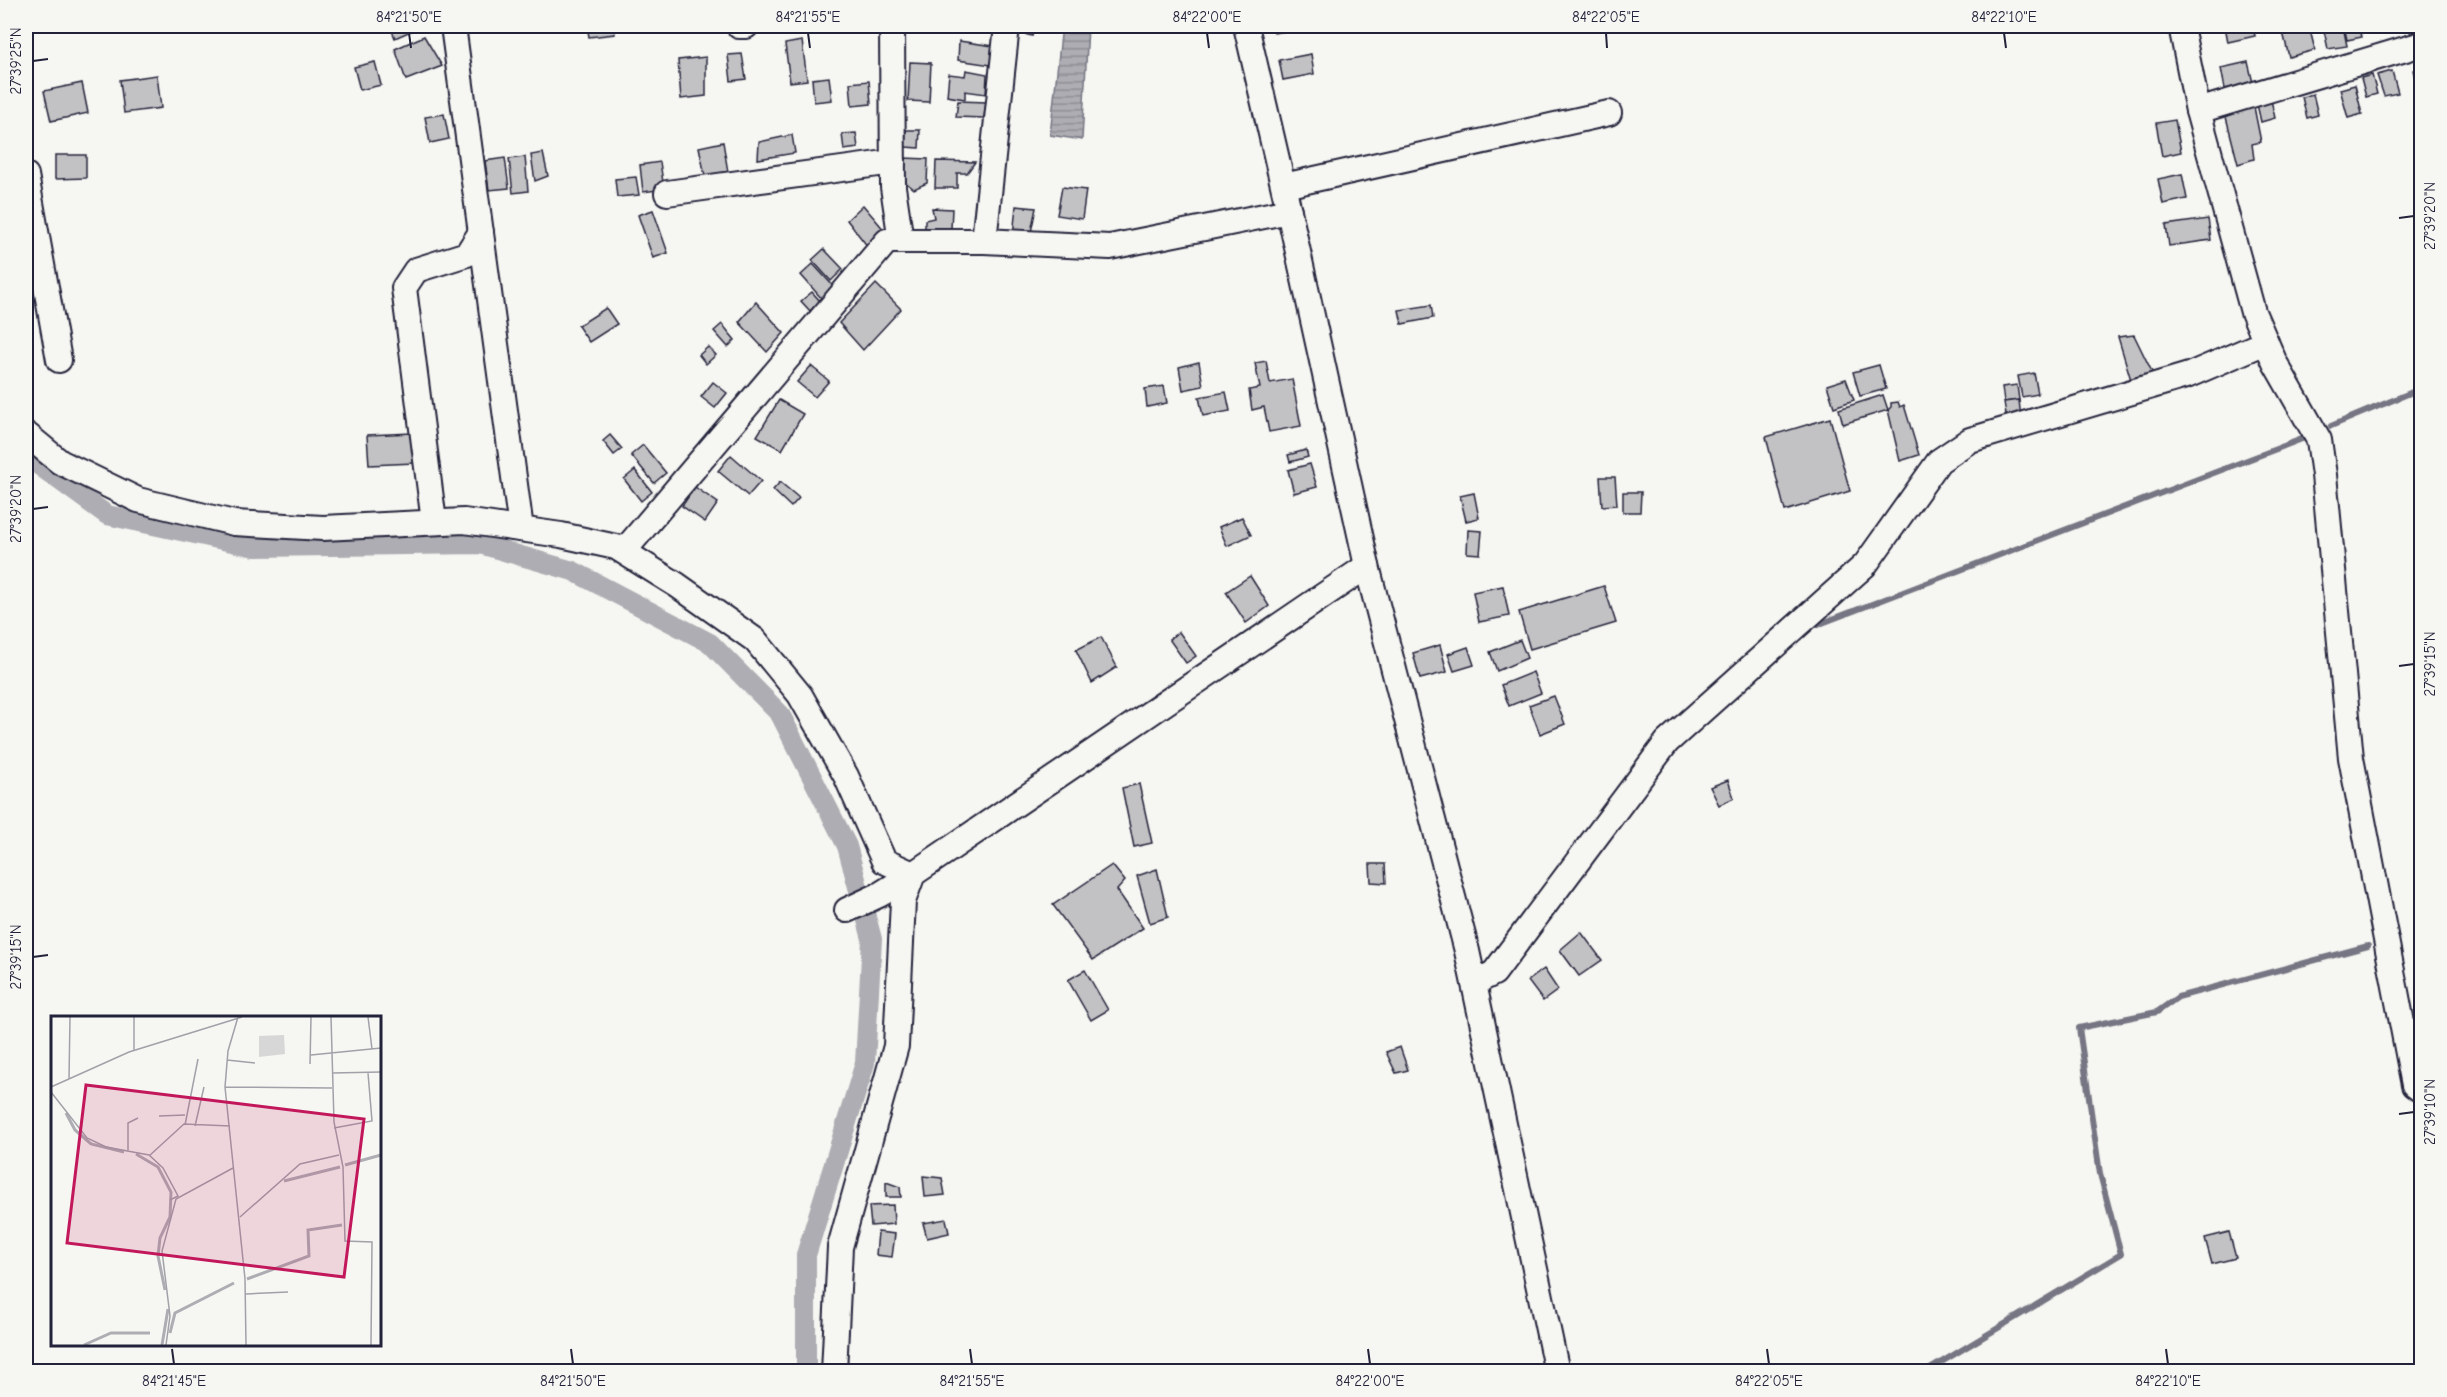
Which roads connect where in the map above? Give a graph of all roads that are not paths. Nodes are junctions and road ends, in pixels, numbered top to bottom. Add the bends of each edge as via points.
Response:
1 (453, 26) edge
2 (892, 26) edge
3 (1007, 26) edge
4 (1246, 26) edge
5 (2181, 26) edge
6 (2421, 44) edge
7 (2198, 111) junction
8 (1609, 113) dead end
9 (893, 162) junction
10 (26, 175) edge
11 (1284, 186) junction
12 (667, 193) dead end
13 (1289, 210) junction
14 (481, 232) junction
15 (984, 241) junction
16 (901, 242) junction
17 (2266, 342) junction
18 (59, 360) dead end
19 (26, 434) edge
20 (434, 522) junction
21 (521, 529) junction
22 (624, 551) junction
23 (1367, 566) junction
24 (913, 874) junction
25 (847, 910) dead end
26 (1474, 983) junction
27 (2421, 1091) edge
28 (834, 1371) edge
29 (1557, 1371) edge

1 - 14 street
2 - 9 street
3 - 15 street
4 - 11 street
5 - 7 street
6 - 7 street
7 - 17 street via 2253,312
8 - 11 street
9 - 12 street
9 - 16 street
10 - 18 street
11 - 13 street
13 - 15 street via 1110,247
13 - 23 street
14 - 20 street via 467,254 416,270 404,288
14 - 21 street
15 - 16 street
16 - 22 street via 887,241
17 - 26 street via 2189,375 1970,440 1939,461 1865,565 1668,741 1494,973
17 - 27 street via 2319,440 2351,758 2414,1085
19 - 20 street via 60,462 138,500 234,523 323,528
20 - 21 street via 464,520
21 - 22 street
22 - 24 street via 755,639 800,695 846,776 884,861
23 - 24 street
23 - 26 street
24 - 25 street
24 - 28 street via 903,902 896,1046 840,1247
26 - 29 street

